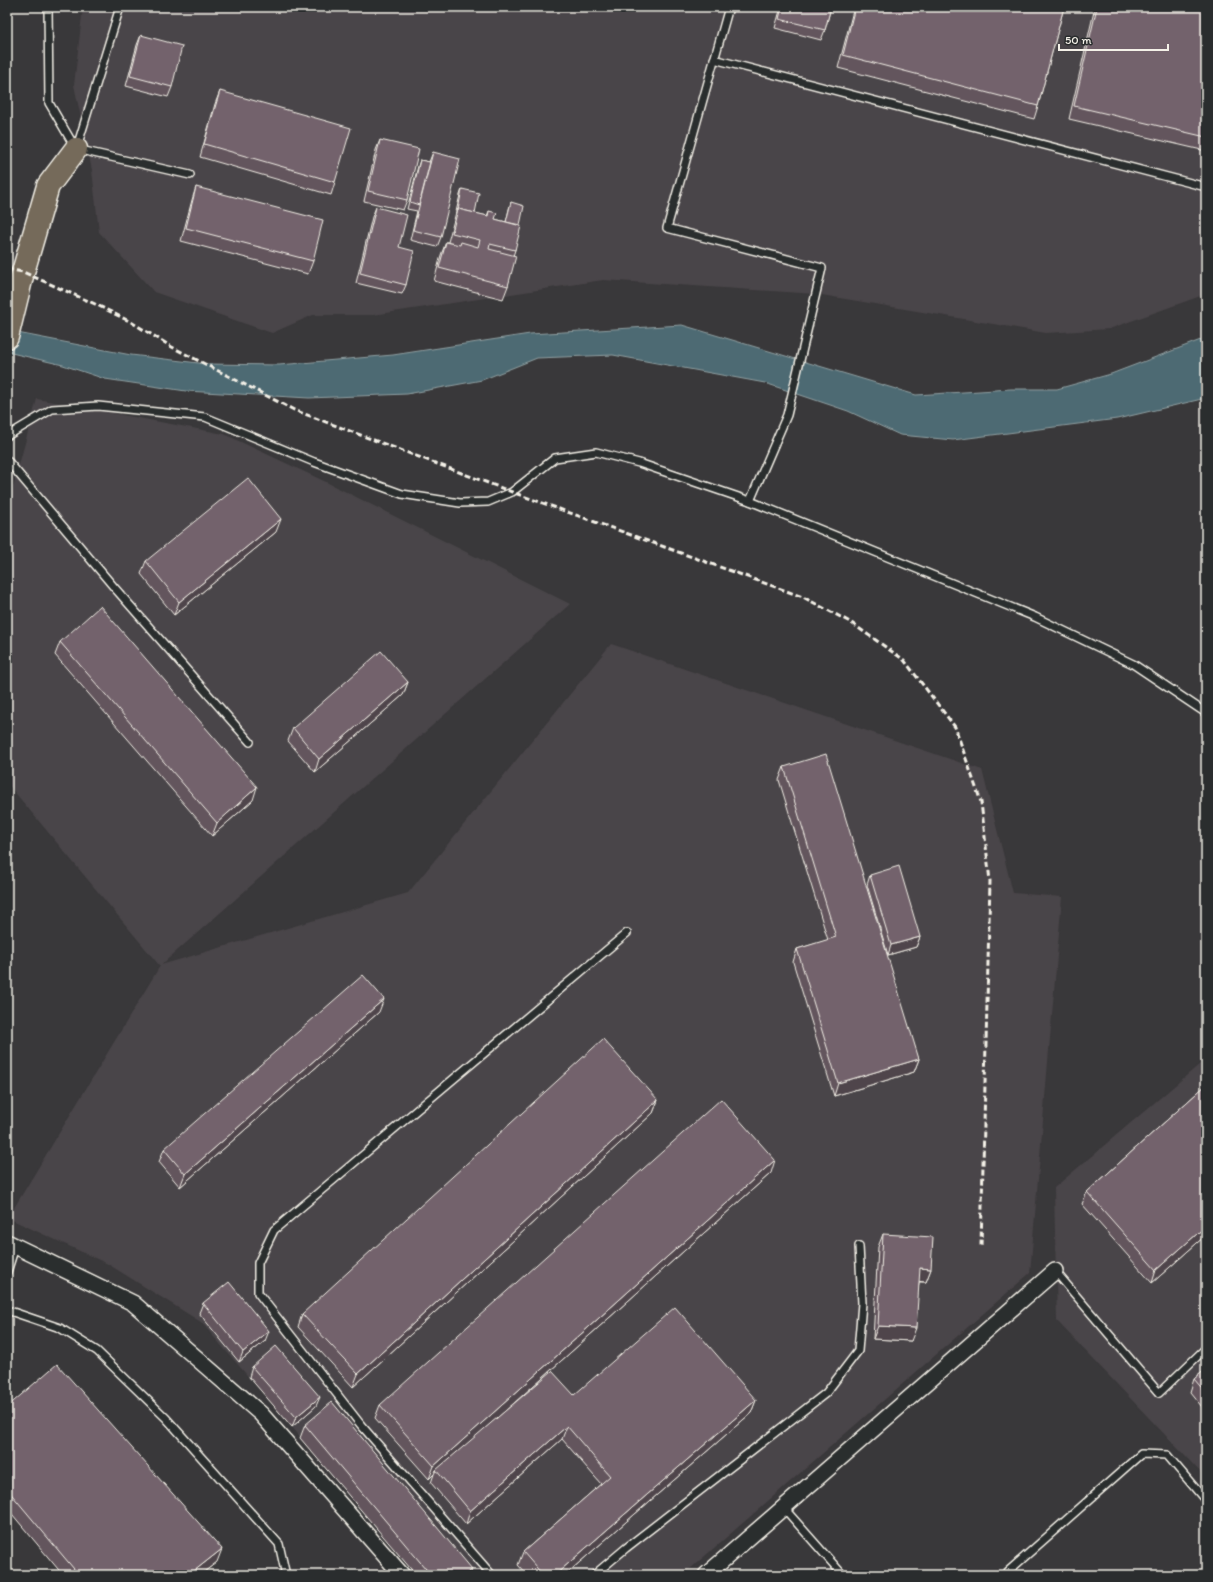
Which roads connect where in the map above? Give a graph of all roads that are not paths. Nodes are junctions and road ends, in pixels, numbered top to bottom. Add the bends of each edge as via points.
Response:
1 (48, 7) edge
2 (120, 7) edge
3 (729, 7) edge
4 (714, 59) junction
5 (76, 150) junction
6 (190, 175) dead end
7 (1206, 187) edge
8 (7, 337) edge
9 (7, 436) edge
10 (7, 460) edge
11 (750, 501) junction
12 (1206, 713) edge
13 (250, 742) dead end
14 (627, 933) dead end
15 (11, 1245) edge
16 (859, 1246) dead end
17 (1055, 1271) joint
18 (7, 1272) edge
19 (7, 1310) edge
20 (1206, 1348) edge
21 (1206, 1501) edge
22 (783, 1507) junction
23 (284, 1575) edge
24 (402, 1575) edge
25 (492, 1575) edge
26 (594, 1575) edge
27 (706, 1575) edge
28 (843, 1575) edge
29 (1004, 1575) edge

1 - 5 lane via 49,103
2 - 5 lane
3 - 4 lane
4 - 7 lane
4 - 11 lane via 666,228 822,268 787,415
5 - 6 lane
5 - 8 main road via 48,186
9 - 11 lane via 52,409 98,406 205,417 314,462 402,494 460,503 488,502 512,492 555,458 596,452 639,463
10 - 13 lane
11 - 12 lane via 1035,617 1133,664
14 - 25 lane via 274,1230 258,1263 258,1293 360,1425
15 - 18 lane
15 - 24 street via 133,1303 261,1414
16 - 26 lane via 862,1303 858,1351 826,1393
17 - 20 lane via 1159,1393
17 - 22 street
19 - 23 lane via 60,1328 97,1351 166,1418 279,1544
21 - 29 lane via 1167,1455 1141,1454
22 - 27 street
22 - 28 lane

